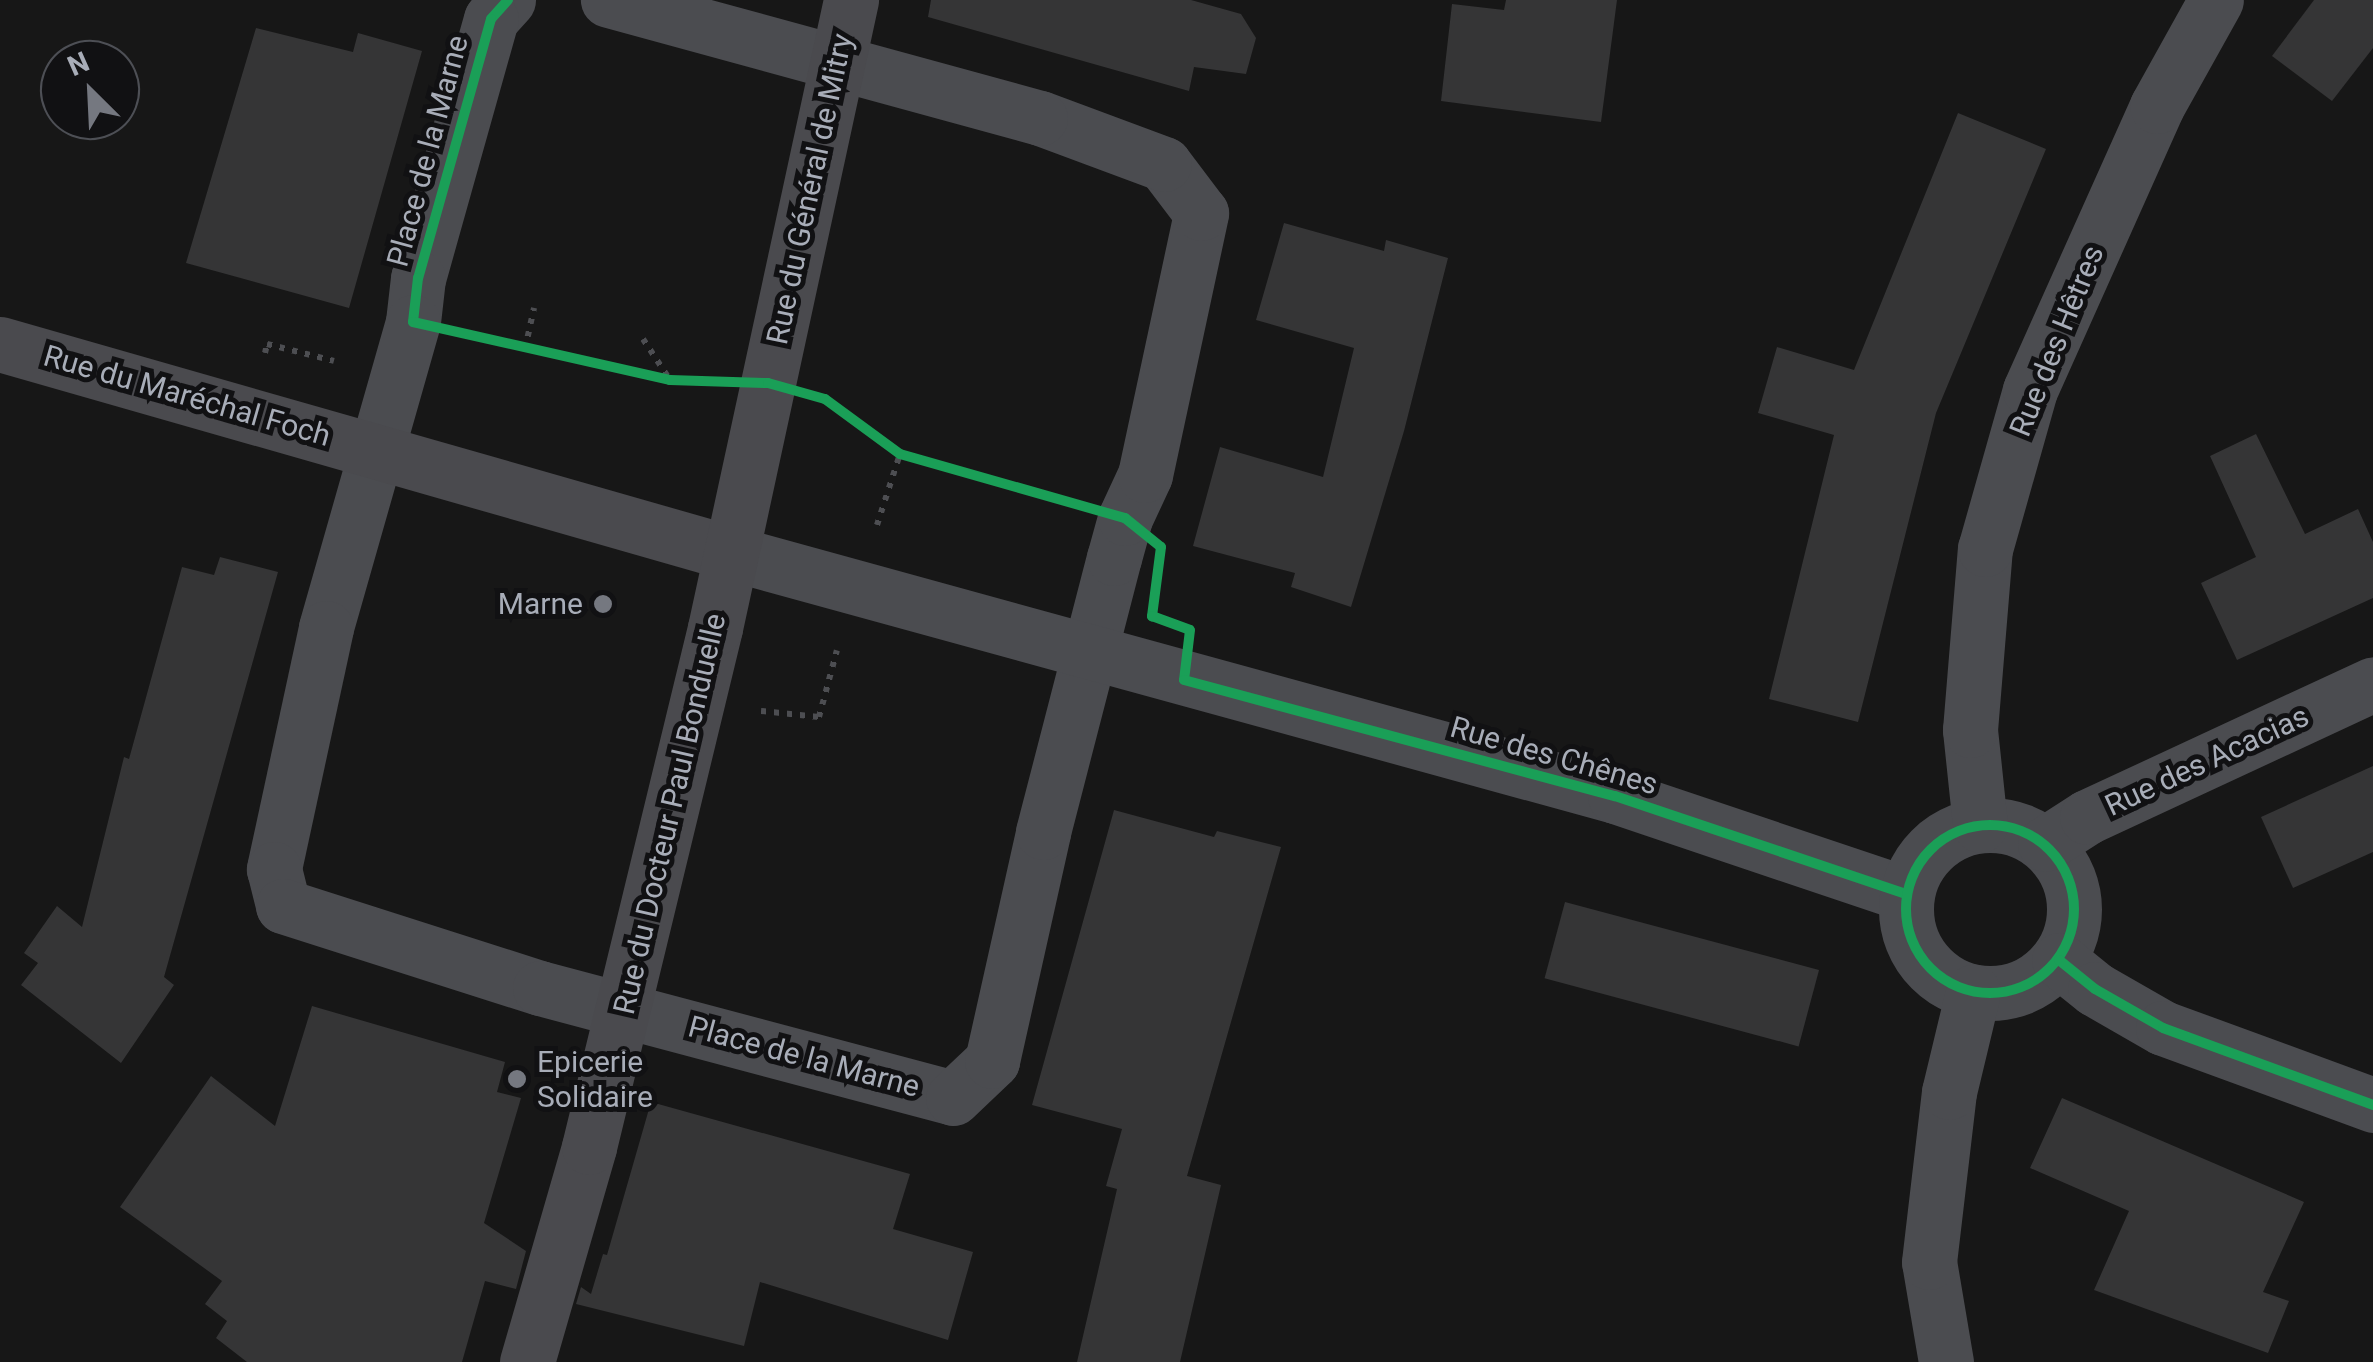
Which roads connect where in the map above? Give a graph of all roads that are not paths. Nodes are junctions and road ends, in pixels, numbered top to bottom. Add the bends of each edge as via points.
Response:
1 (508, 0) edge
2 (608, 0) edge
3 (851, 0) edge
4 (2216, 0) edge
5 (837, 62) junction
6 (0, 344) edge
7 (373, 448) junction
8 (731, 554) junction
9 (1089, 654) junction
10 (2373, 684) edge
11 (1980, 825) junction
12 (2044, 844) junction
13 (1906, 894) junction
14 (2059, 960) junction
15 (1973, 992) junction
16 (624, 1009) junction
17 (2373, 1106) edge
18 (526, 1362) edge
19 (1946, 1362) edge

1 - 7 street, Place de la Marne via 490,19 418,278 413,322
2 - 5 street, Place de la Marne
3 - 5 street, Rue du Général de Mitry
4 - 11 street, Rue des Hêtres via 2157,106 2030,390 1984,550 1970,730
5 - 8 street, Rue du Général de Mitry
5 - 9 street, Place de la Marne via 1040,118 1164,164 1201,213 1145,476 1125,518
6 - 7 street, Rue du Maréchal Foch
7 - 8 street, Rue du Maréchal Foch
7 - 16 street, Place de la Marne via 274,869 283,906
8 - 9 street, Rue des Chênes
8 - 16 street, Rue du Docteur Paul Bonduelle
9 - 13 street, Rue des Chênes via 1615,796
9 - 16 street, Place de la Marne via 992,1060 953,1098
10 - 12 street, Rue des Acacias
11 - 12 street via 2025,832
11 - 13 street via 1932,848
12 - 14 street via 2065,868 2075,898 2073,931
13 - 15 street via 1910,937 1920,957 1952,985
14 - 15 street via 2021,989
14 - 17 street via 2163,1028
15 - 19 street via 1948,1092 1929,1262
16 - 18 street, Rue du Docteur Paul Bonduelle

